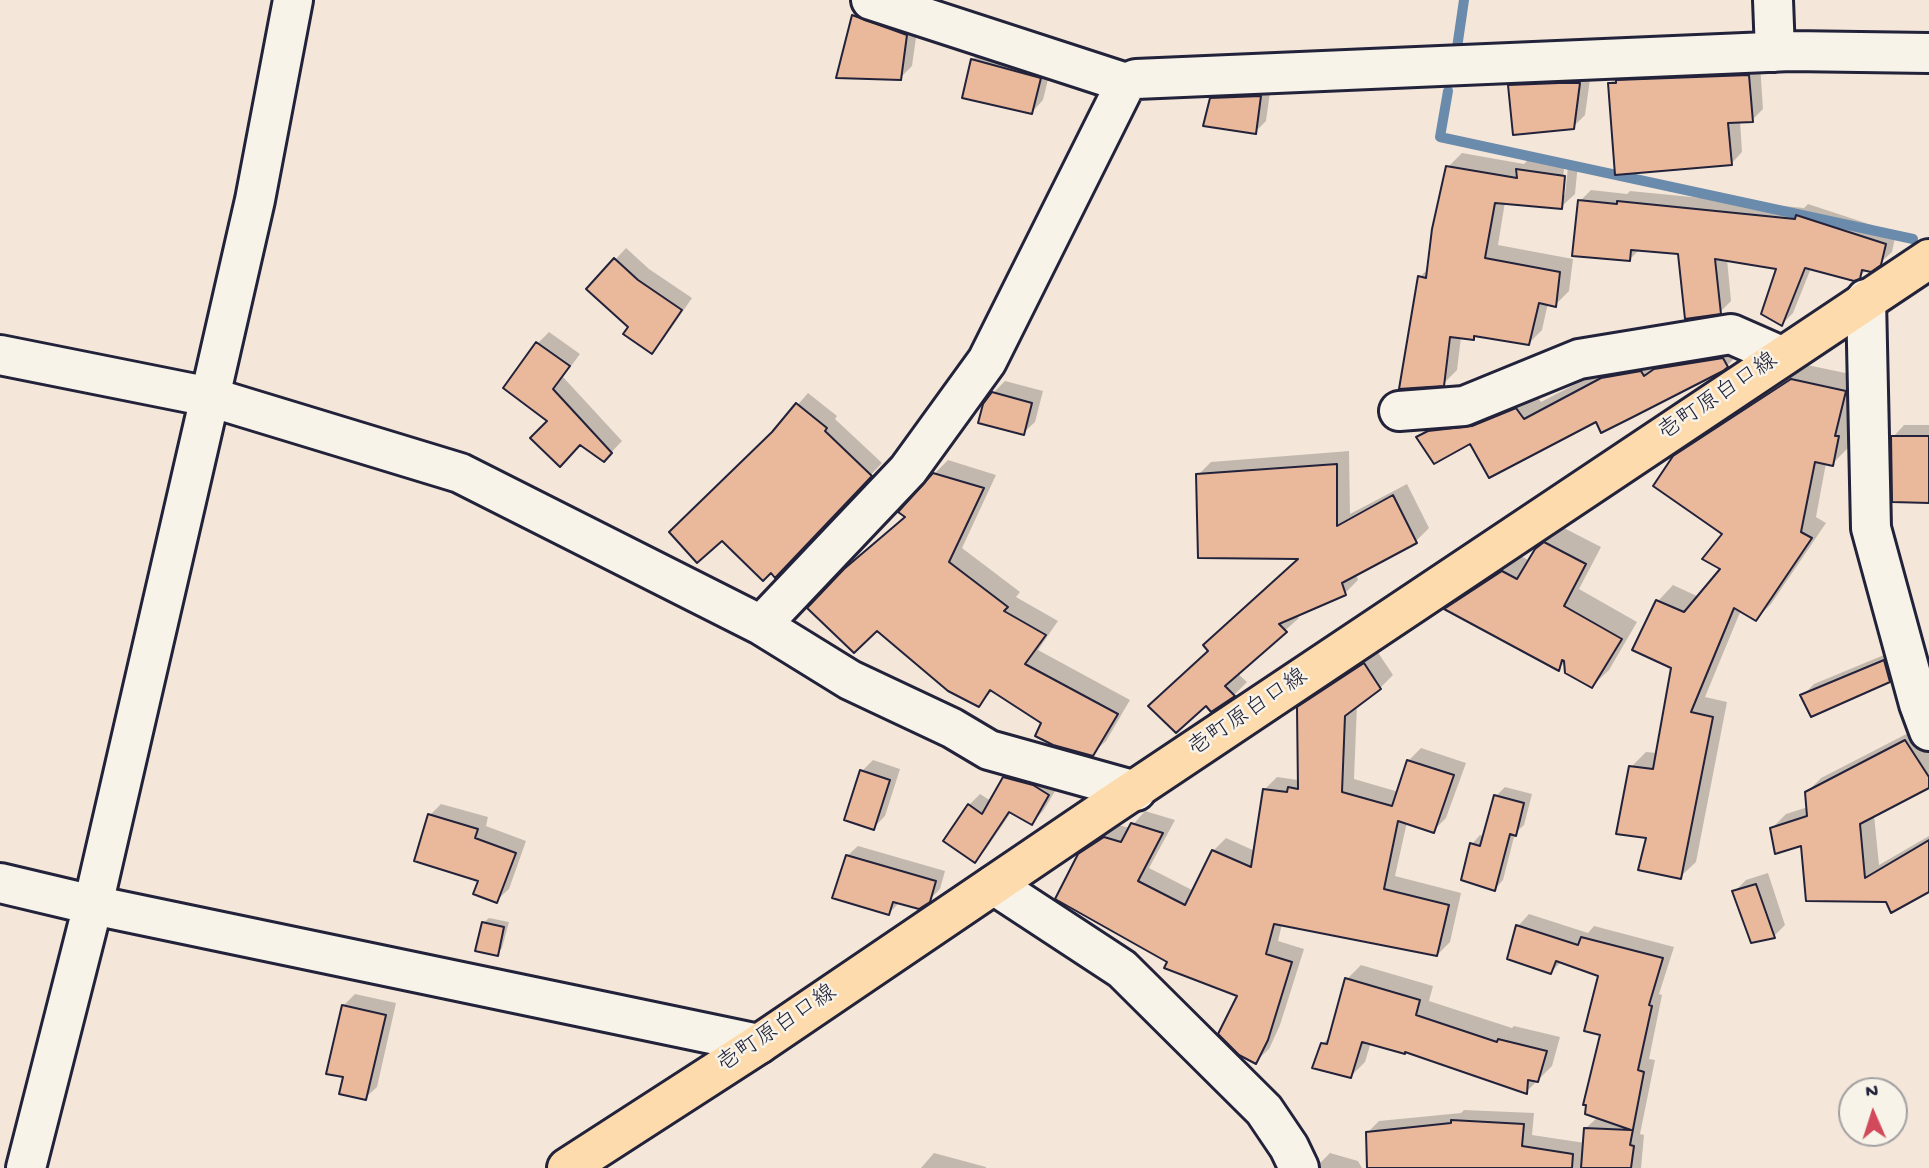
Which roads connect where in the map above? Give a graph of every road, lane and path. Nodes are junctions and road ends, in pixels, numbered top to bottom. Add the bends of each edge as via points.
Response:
1 (293, 0) edge
2 (871, 0) edge
3 (1773, 0) edge
4 (1776, 52) junction
5 (1929, 53) edge
6 (1126, 83) junction
7 (1929, 259) edge
8 (1866, 299) junction
9 (0, 355) edge
10 (1781, 356) junction
11 (210, 397) junction
12 (1399, 411) dead end
13 (761, 625) junction
14 (1929, 731) edge
15 (1136, 791) junction
16 (0, 883) edge
17 (994, 885) junction
18 (93, 905) junction
19 (759, 1044) junction
20 (26, 1168) edge
21 (567, 1168) edge
22 (1299, 1168) edge

1 - 11 street via 255,200
2 - 6 street
3 - 4 street
4 - 5 street
4 - 6 street via 1136,79
6 - 13 street via 987,361 908,470
7 - 8 main road, 壱町原白口線
8 - 10 main road, 壱町原白口線
8 - 14 street via 1871,528
9 - 11 street
10 - 12 street via 1731,334 1579,359 1464,406
10 - 15 main road, 壱町原白口線
11 - 13 street via 460,473
11 - 18 street
13 - 15 street via 850,680 989,750
15 - 17 main road, 壱町原白口線
16 - 18 street
17 - 19 main road, 壱町原白口線
17 - 22 street via 1122,969 1264,1110
18 - 19 street
18 - 20 street
19 - 21 main road, 壱町原白口線

